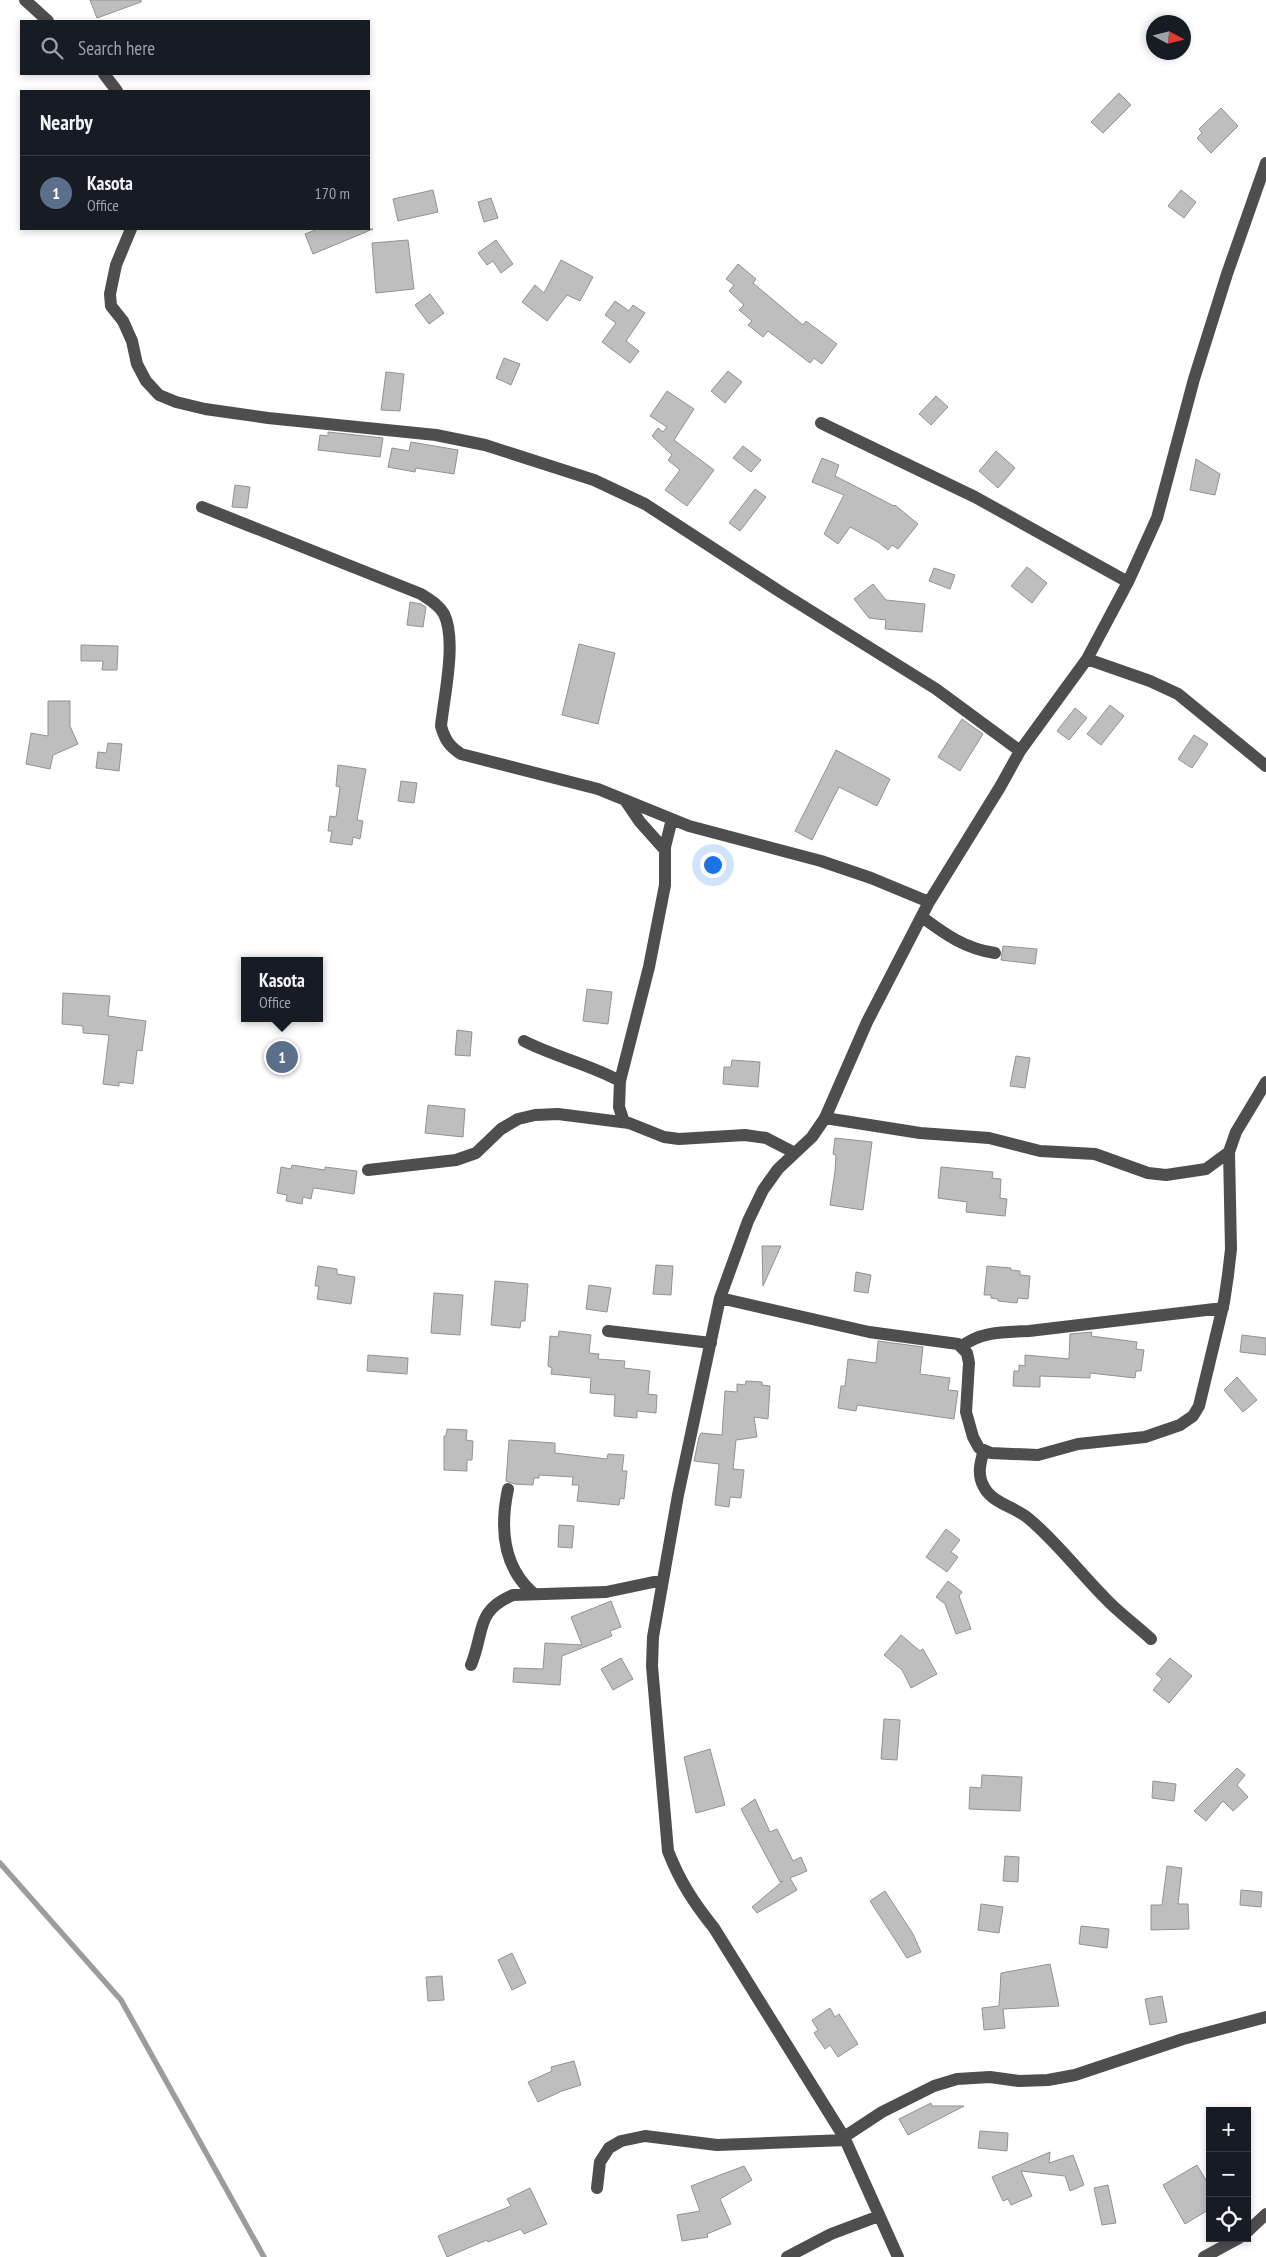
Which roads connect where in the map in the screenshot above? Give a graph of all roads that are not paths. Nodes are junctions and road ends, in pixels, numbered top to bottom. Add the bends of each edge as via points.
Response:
1 (25, 0) edge
2 (47, 20) edge
3 (105, 75) edge
4 (116, 90) edge
5 (1266, 163) edge
6 (131, 230) edge
7 (821, 423) dead end
8 (202, 507) dead end
9 (1128, 582) junction
10 (1087, 659) junction
11 (1020, 751) junction
12 (1266, 766) edge
13 (626, 800) junction
14 (672, 819) junction
15 (665, 850) junction
16 (929, 902) junction
17 (922, 917) junction
18 (995, 953) dead end
19 (524, 1041) dead end
20 (620, 1081) junction
21 (1266, 1082) edge
22 (825, 1118) junction
23 (624, 1122) junction
24 (1229, 1152) junction
25 (795, 1153) junction
26 (368, 1170) dead end
27 (720, 1298) junction
28 (1223, 1308) junction
29 (608, 1331) dead end
30 (711, 1343) junction
31 (961, 1347) junction
32 (984, 1450) junction
33 (508, 1489) dead end
34 (663, 1580) junction
35 (533, 1593) junction
36 (1151, 1639) dead end
37 (471, 1664) dead end
38 (1266, 2017) edge
39 (844, 2138) junction
40 (597, 2188) dead end
41 (1266, 2214) edge
42 (880, 2216) junction
43 (1251, 2228) edge
44 (1232, 2242) edge
45 (788, 2257) edge
46 (898, 2257) edge
47 (1204, 2257) edge

1 - 2 street
3 - 4 street
5 - 9 street via 1194,379 1157,518
6 - 11 street via 116,265 111,306 123,321 146,381 159,395 205,409 259,417 436,435 485,445 594,480 645,504 936,689
7 - 9 street via 974,497
8 - 13 street via 421,594 437,605 445,615 451,644 441,726 451,748 461,754 598,789
9 - 10 street
10 - 11 street
10 - 12 street via 1178,694
11 - 16 street
13 - 14 street
13 - 15 street
14 - 15 street
14 - 16 street via 821,861
15 - 20 street via 666,885 640,1008
16 - 17 street
17 - 18 street via 956,942
17 - 22 street via 868,1022
19 - 20 street
20 - 23 street via 619,1107
21 - 24 street via 1236,1132
22 - 24 street via 920,1133 1009,1141 1040,1151 1095,1154 1148,1173 1166,1175 1206,1169
22 - 25 street via 812,1138
23 - 25 street via 664,1137 679,1139 744,1135 766,1138
23 - 26 street via 558,1114 535,1115 518,1119 501,1129 476,1153 456,1160
24 - 28 street via 1231,1249
25 - 27 street via 763,1190
27 - 30 street
27 - 31 street via 868,1332
28 - 31 street via 998,1333 979,1336
28 - 32 street via 1199,1406 1193,1416 1180,1425 1145,1437 1078,1444 1038,1455
29 - 30 street
30 - 34 street
31 - 32 street via 967,1353 968,1363 966,1412 975,1443
32 - 36 street via 980,1476 984,1489 1027,1517 1106,1599
33 - 35 street via 503,1535 516,1573
34 - 35 street via 606,1592
34 - 39 street via 652,1666 668,1851 690,1899 714,1928
35 - 37 street via 513,1594 489,1609
38 - 39 street via 1183,2039 1075,2075 1019,2081 990,2077 957,2079 934,2086 882,2112
39 - 40 street via 717,2145 645,2136 621,2141 608,2148 600,2162
39 - 42 street
41 - 43 street
42 - 45 street via 831,2234
42 - 46 street
44 - 47 street

